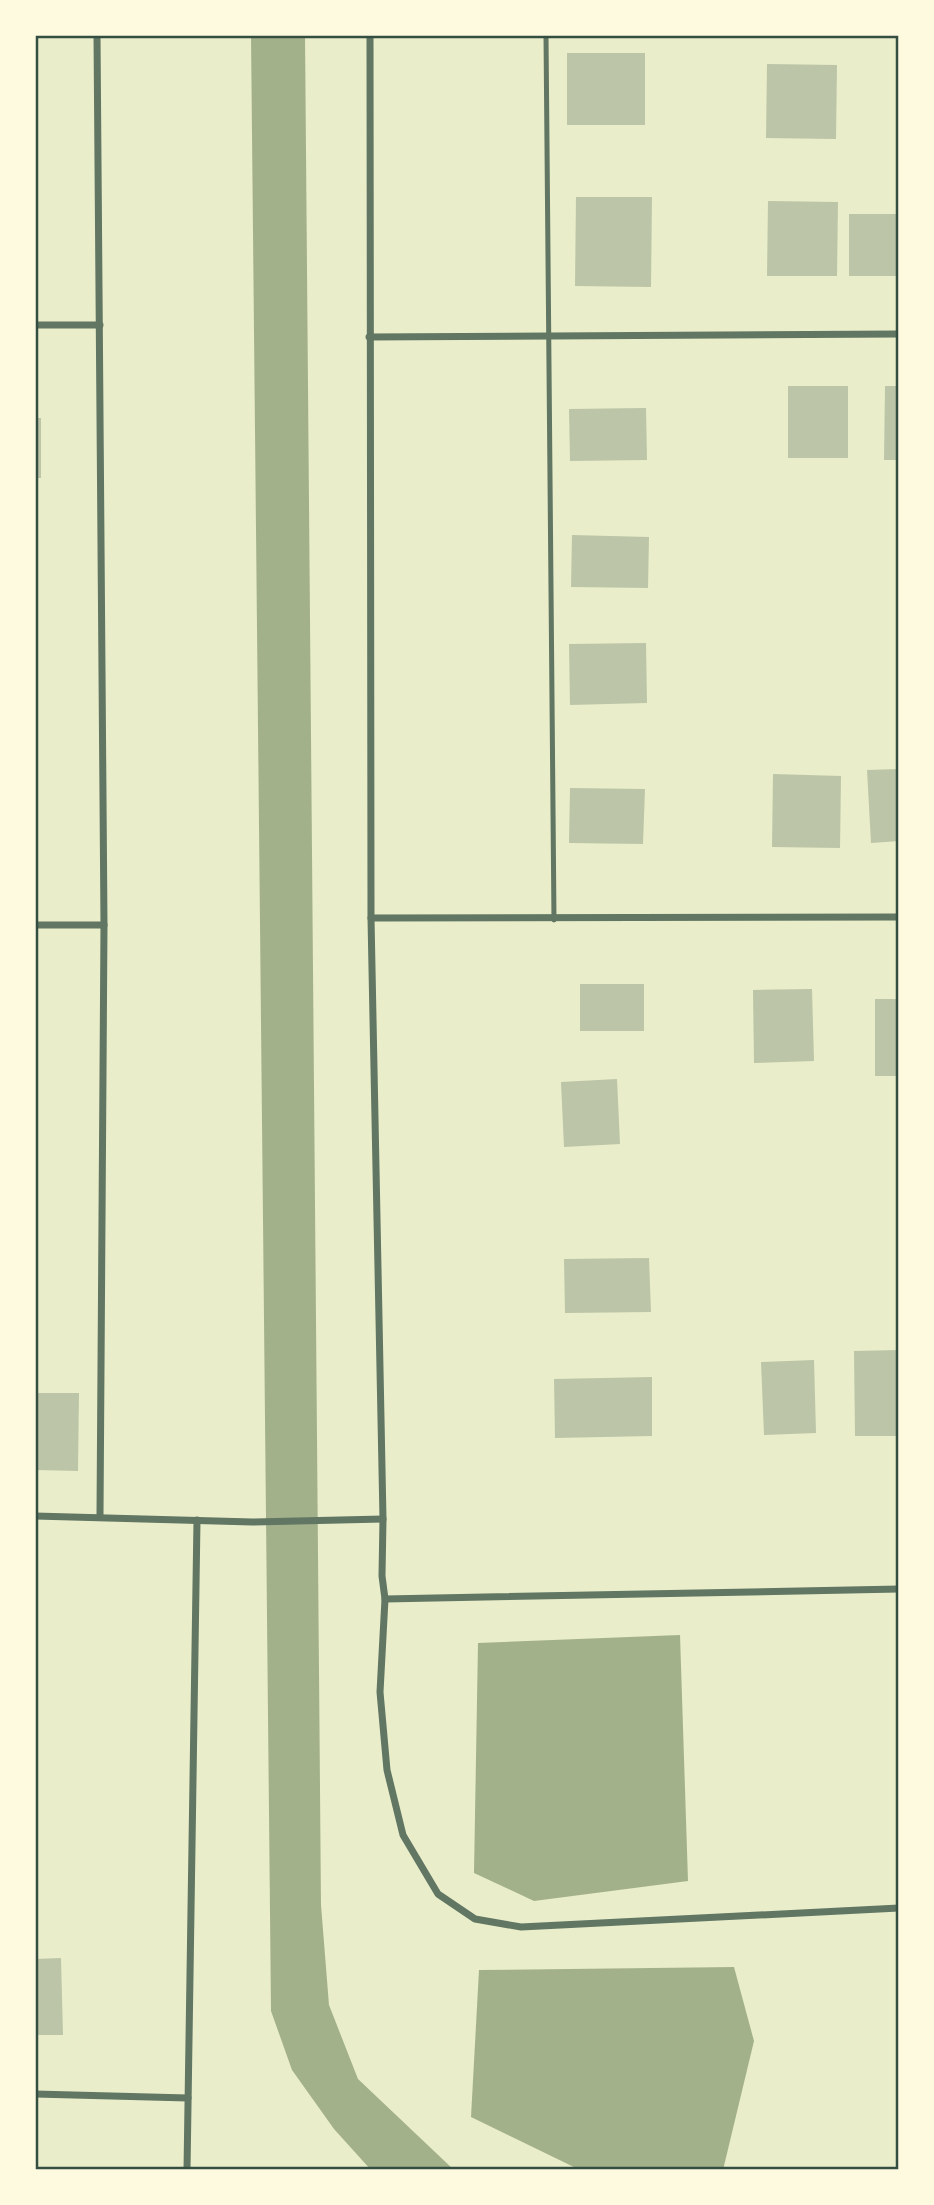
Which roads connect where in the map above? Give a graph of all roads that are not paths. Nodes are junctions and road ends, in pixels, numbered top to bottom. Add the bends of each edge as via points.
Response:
1 (97, 35) edge
2 (370, 35) edge
3 (547, 35) edge
4 (35, 325) edge
5 (100, 325) junction
6 (899, 334) edge
7 (369, 337) junction
8 (548, 338) junction
9 (899, 917) edge
10 (371, 918) junction
11 (554, 920) junction
12 (35, 925) edge
13 (104, 925) junction
14 (100, 1515) junction
15 (35, 1516) edge
16 (383, 1519) junction
17 (197, 1520) junction
18 (899, 1589) edge
19 (385, 1599) junction
20 (899, 1908) edge
21 (35, 2094) edge
22 (188, 2098) junction
23 (187, 2170) edge

1 - 5 street
2 - 7 street
3 - 8 lane
4 - 5 street
5 - 13 street
6 - 8 street
7 - 8 street
7 - 10 street
8 - 11 lane
9 - 11 street
10 - 11 street
10 - 16 street
12 - 13 street
13 - 14 street
14 - 15 street
14 - 17 street
16 - 17 street
16 - 19 street
17 - 22 street
18 - 19 street
19 - 20 street via 380,1692 387,1770 403,1835 438,1894 475,1919 521,1927
21 - 22 street
22 - 23 street

